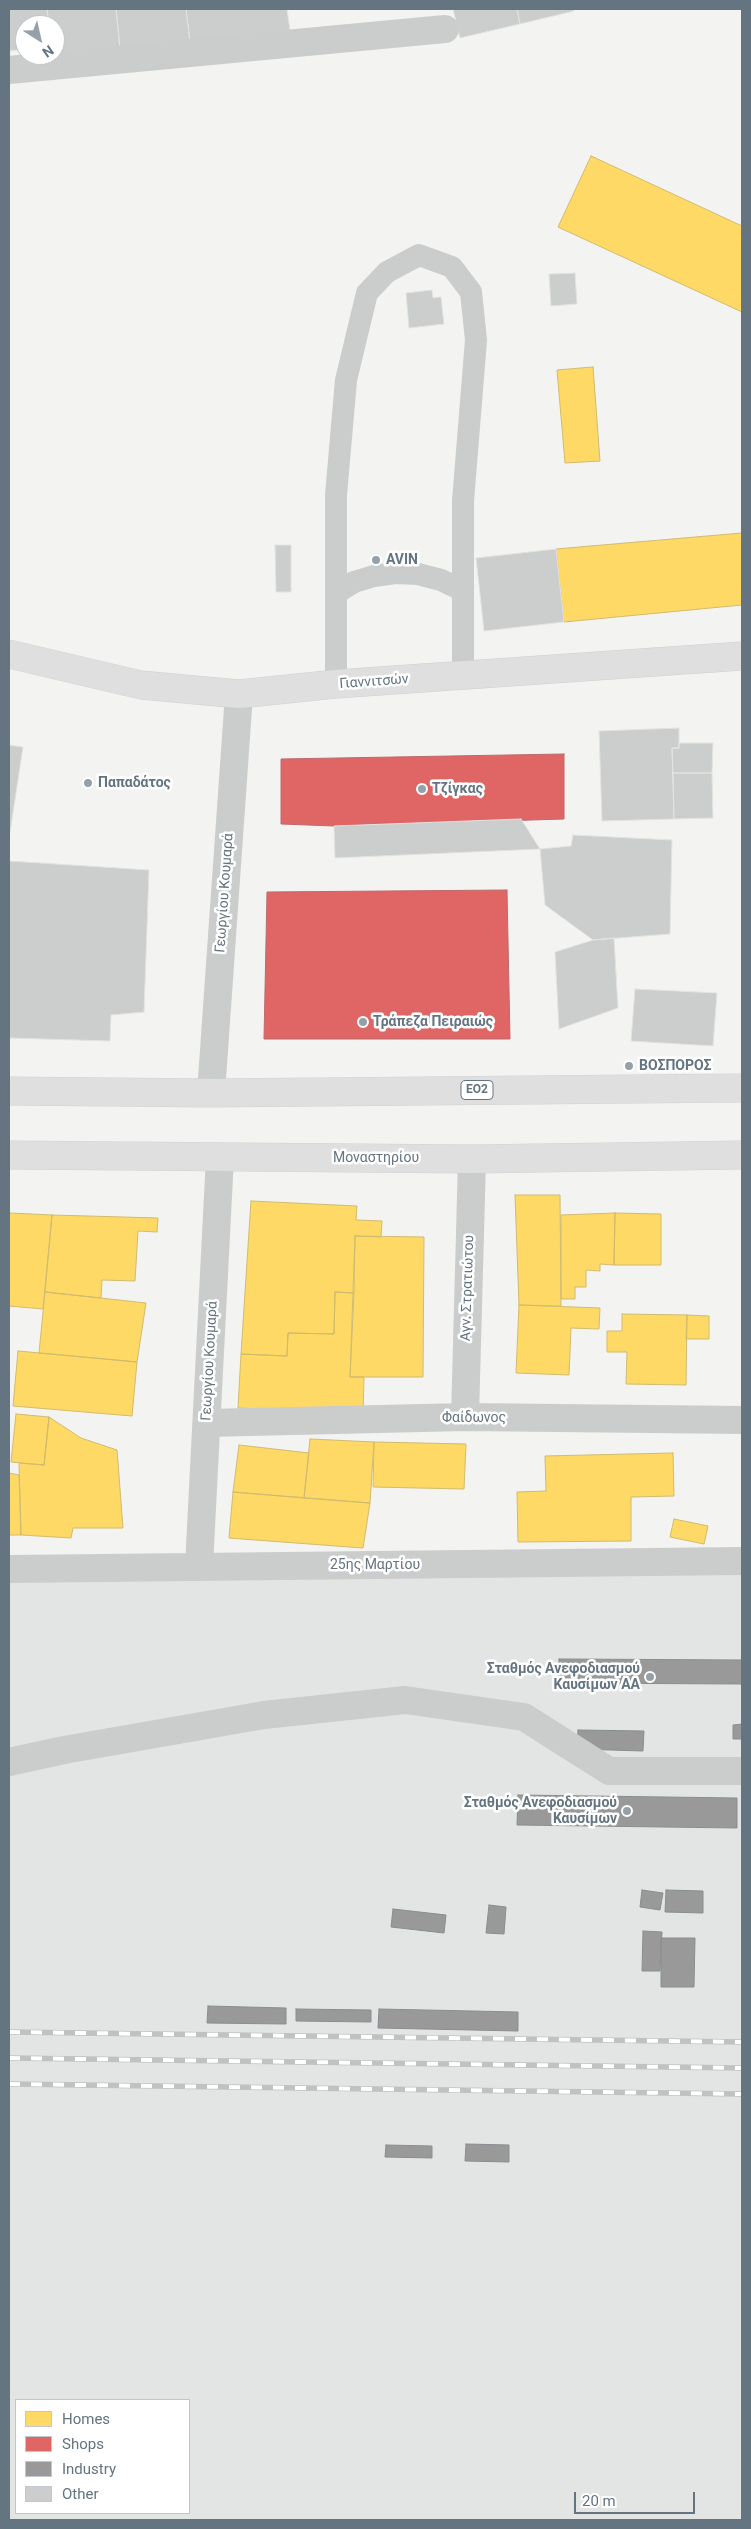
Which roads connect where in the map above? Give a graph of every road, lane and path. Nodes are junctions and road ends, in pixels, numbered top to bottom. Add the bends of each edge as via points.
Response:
1 (445, 29) dead end
2 (9, 70) edge
3 (462, 590) junction
4 (336, 593) junction
5 (9, 654) edge
6 (742, 656) edge
7 (463, 676) junction
8 (336, 684) junction
9 (239, 694) junction
10 (742, 1088) edge
11 (9, 1091) edge
12 (211, 1093) junction
13 (9, 1155) edge
14 (742, 1155) edge
15 (220, 1157) junction
16 (472, 1159) junction
17 (465, 1417) junction
18 (742, 1420) edge
19 (206, 1423) junction
20 (742, 1561) edge
21 (199, 1566) junction
22 (9, 1570) edge
23 (9, 1762) edge
24 (742, 1772) edge

1 - 2 street
3 - 4 lane via 441,580 395,572 354,582
3 - 4 lane via 463,501 476,340 471,292 452,267 419,255 387,272 367,293 354,343 346,380 336,495
3 - 7 lane
4 - 8 lane
5 - 9 main road, Γιαννιτσών via 141,685
6 - 7 main road, Γιαννιτσών
7 - 8 main road, Γιαννιτσών
8 - 9 main road, Γιαννιτσών
9 - 12 street, Γεωργίου Κουμαρά
10 - 12 main road, ΕΟ2
11 - 12 main road, ΕΟ2
13 - 15 main road, Μοναστηρίου
14 - 16 main road, Μοναστηρίου
15 - 16 main road, Μοναστηρίου
15 - 19 street, Γεωργίου Κουμαρά
16 - 17 street, Αγν. Στρατιώτου
17 - 18 street, Φαίδωνος
17 - 19 street, Φαίδωνος
19 - 21 street, Γεωργίου Κουμαρά
20 - 21 street, 25ης Μαρτίου
21 - 22 street, 25ης Μαρτίου
23 - 24 street via 264,1715 405,1700 524,1717 609,1771

